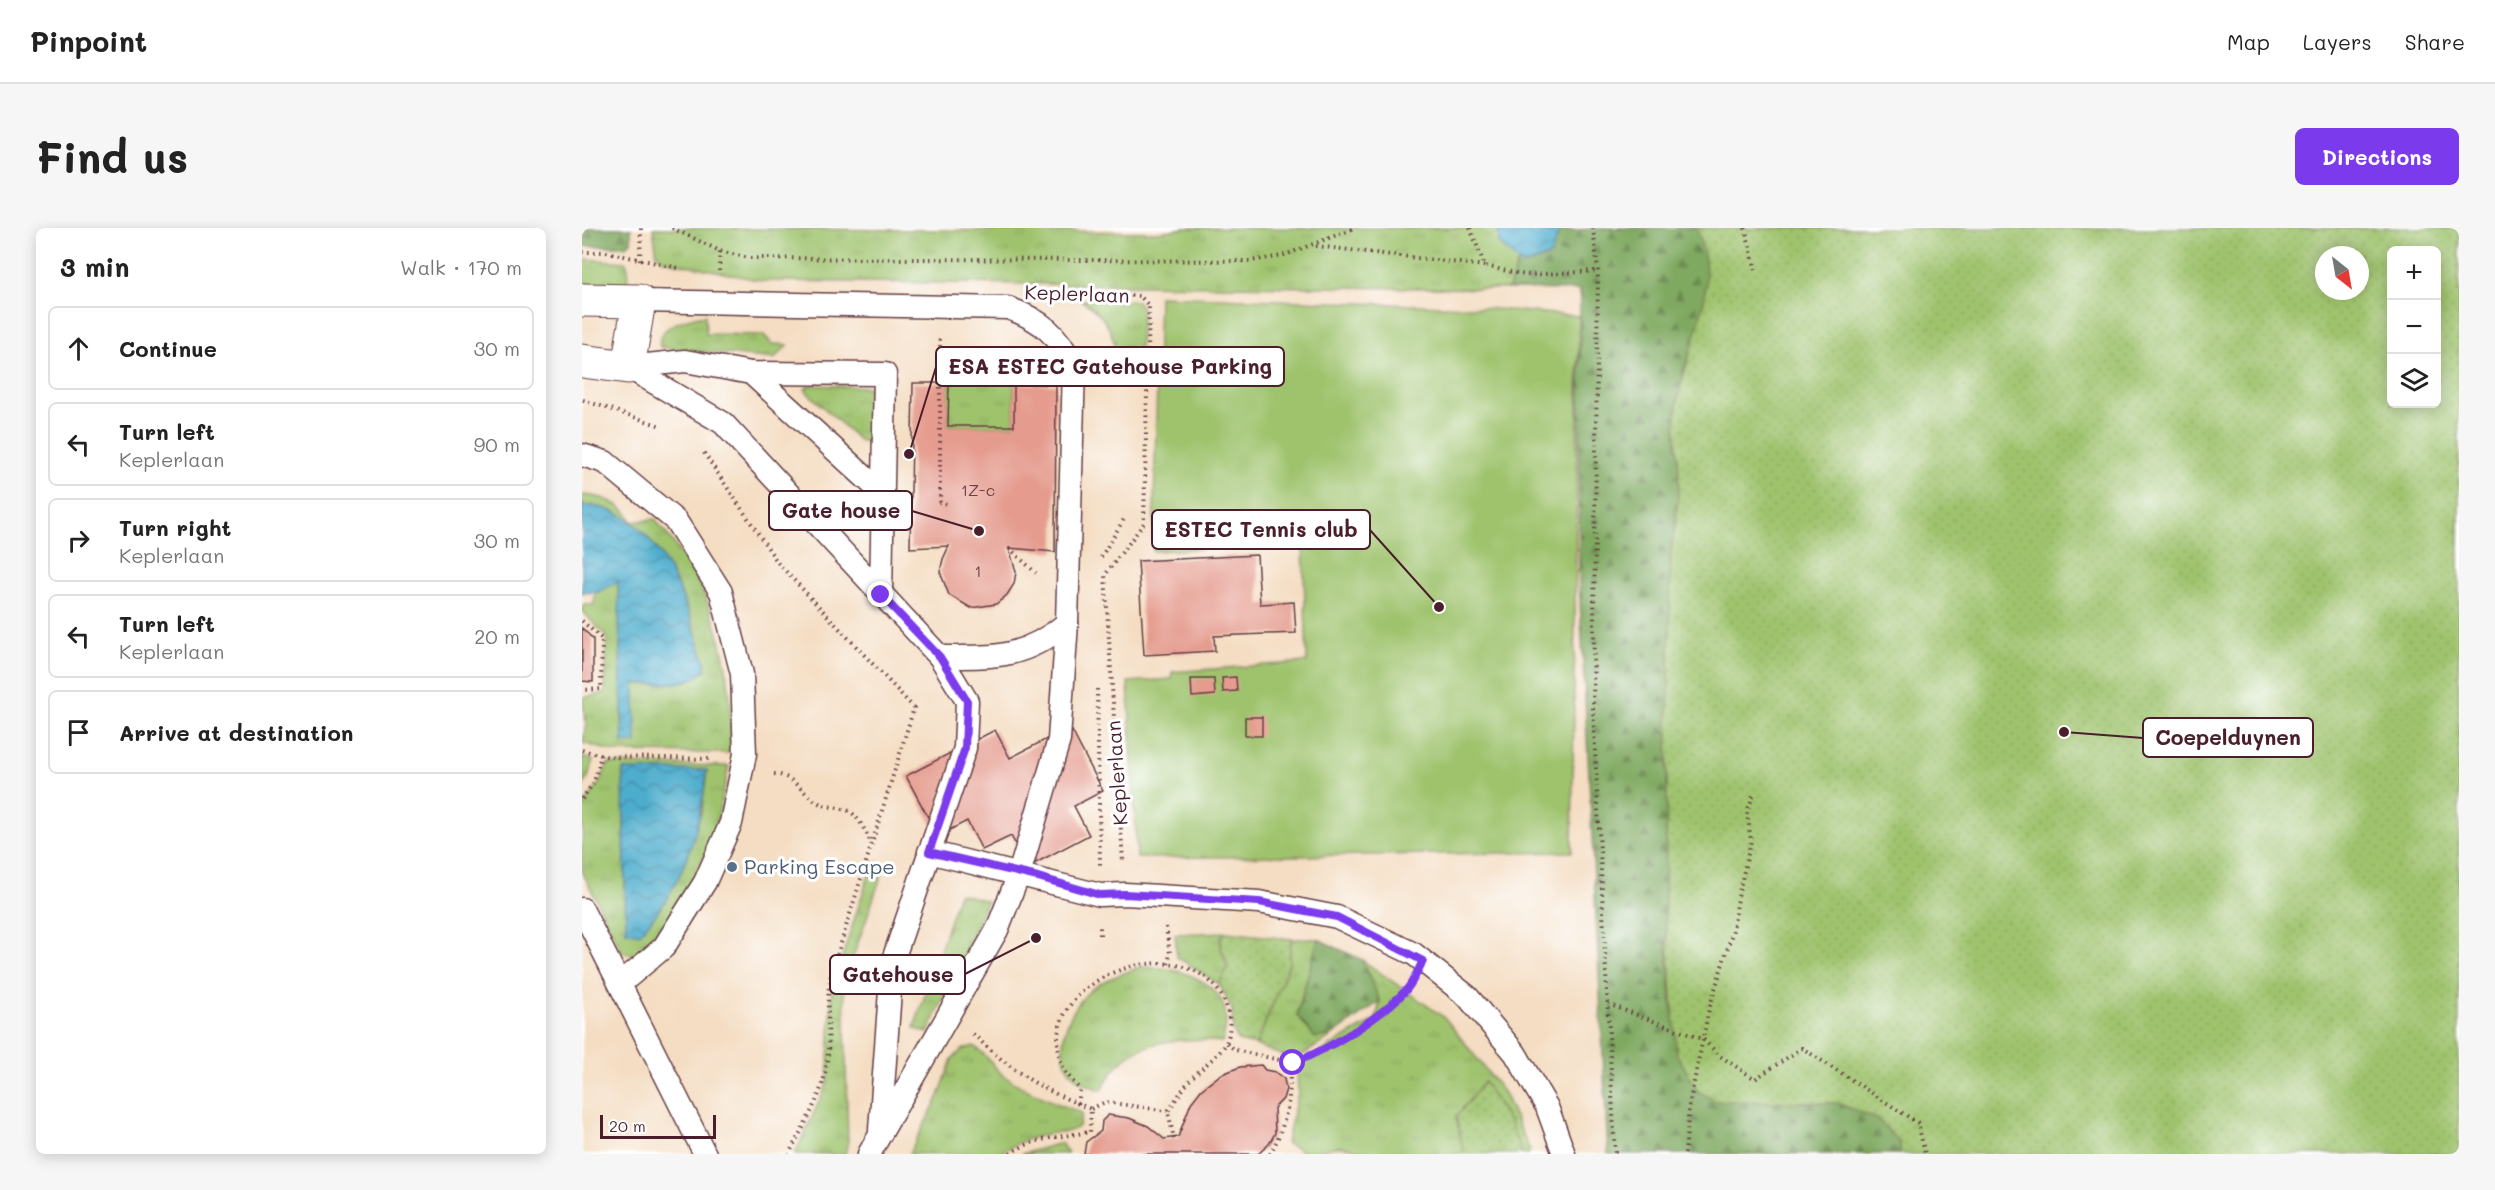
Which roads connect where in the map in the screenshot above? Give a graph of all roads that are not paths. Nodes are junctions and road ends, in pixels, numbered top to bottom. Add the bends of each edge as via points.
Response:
1 (582, 300) edge
2 (639, 301) junction
3 (582, 361) edge
4 (628, 367) junction
5 (751, 373) junction
6 (582, 455) edge
7 (882, 493) junction
8 (881, 595) junction
9 (1067, 623) junction
10 (940, 657) junction
11 (929, 852) junction
12 (1019, 874) junction
13 (582, 909) edge
14 (621, 983) junction
15 (874, 1144) edge
16 (705, 1154) edge
17 (1564, 1154) edge

1 - 2 street, Keplerlaan
2 - 4 street
2 - 9 lane, Keplerlaan via 1008,308 1032,316 1060,340 1074,366
3 - 4 street
4 - 5 lane via 685,361
4 - 8 lane via 723,423
5 - 7 lane
5 - 7 lane via 885,374
6 - 14 lane via 605,462 676,521 722,592 742,674 745,754 731,823 705,882 664,947
7 - 8 lane
8 - 10 lane
9 - 10 lane via 1047,640 1000,657
9 - 12 lane, Keplerlaan via 1059,740
10 - 11 lane via 967,701 965,748
11 - 12 lane
11 - 15 lane via 892,963
12 - 15 lane, Keplerlaan via 997,930
12 - 17 lane via 1100,895 1259,902 1337,917 1423,961 1467,996 1515,1053 1547,1107
13 - 14 lane
14 - 16 lane

